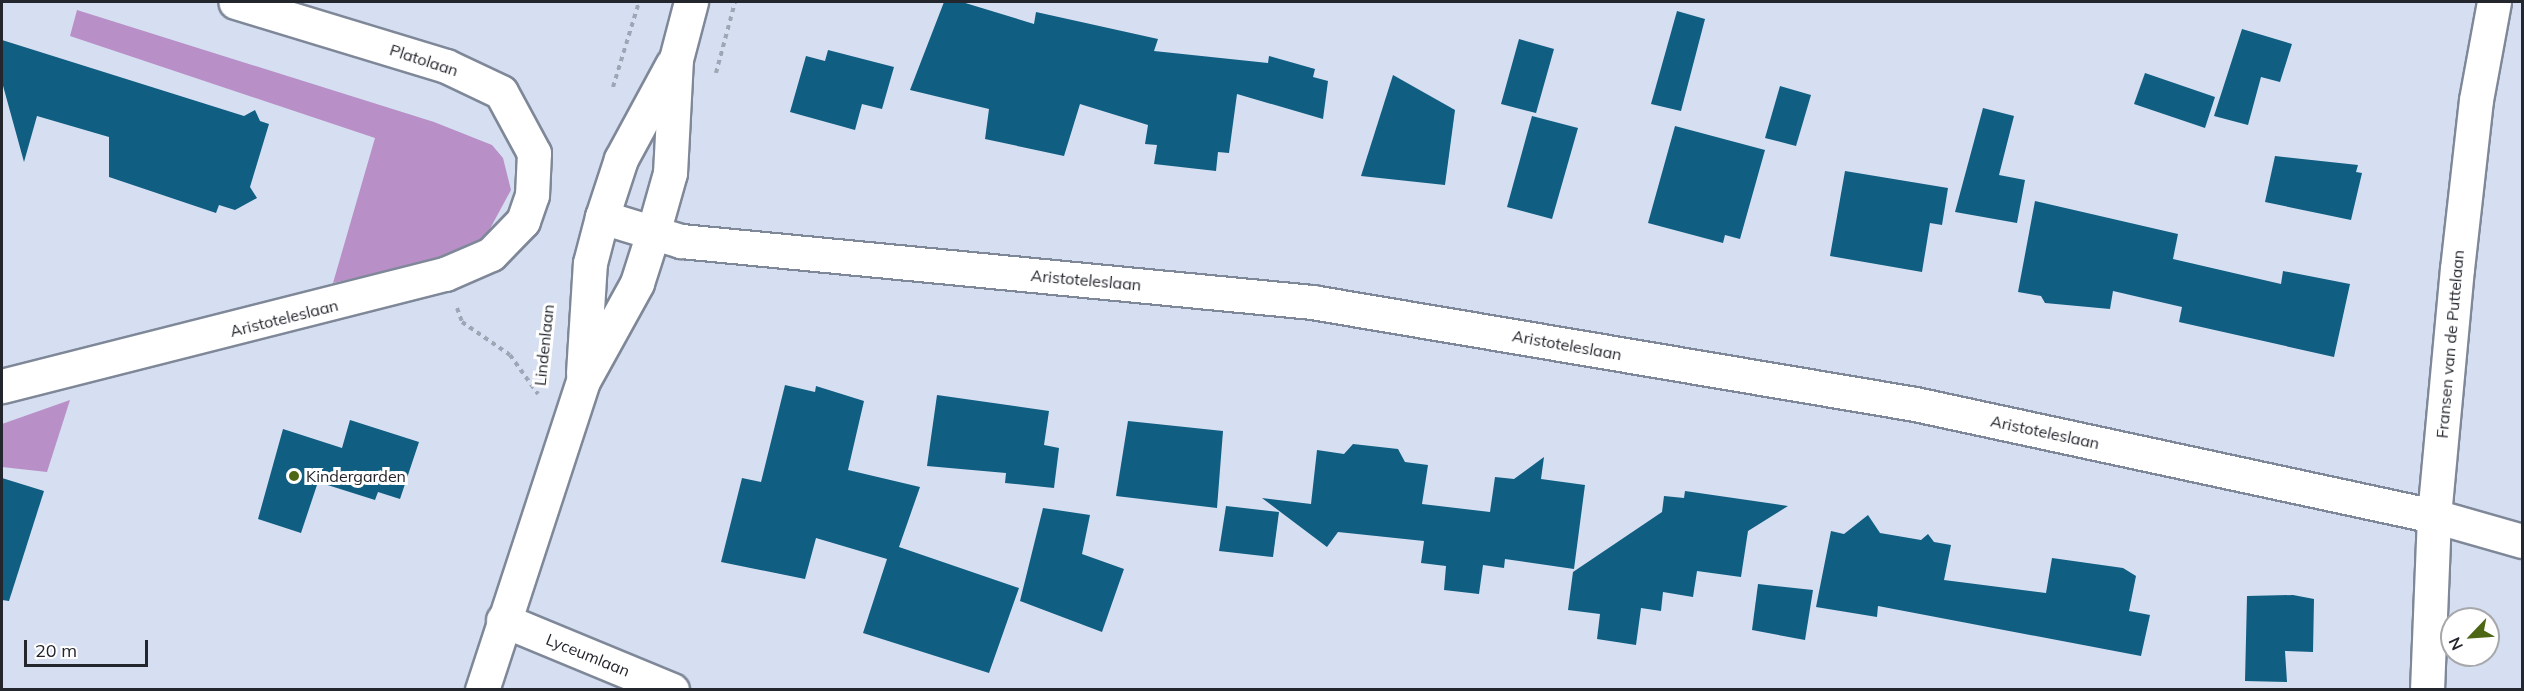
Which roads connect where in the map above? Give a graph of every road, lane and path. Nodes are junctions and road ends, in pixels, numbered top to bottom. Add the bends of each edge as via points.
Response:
1 (236, 2) edge
2 (639, 2) edge
3 (691, 2) edge
4 (2494, 2) edge
5 (676, 59) junction
6 (608, 98) dead end
7 (532, 195) joint
8 (602, 217) junction
9 (653, 233) junction
10 (445, 274) junction
11 (583, 381) junction
12 (540, 385) dead end
13 (2, 386) edge
14 (539, 395) junction
15 (535, 406) dead end
16 (2434, 516) junction
17 (2523, 541) edge
18 (503, 620) junction
19 (482, 690) edge
20 (672, 690) edge
21 (2427, 690) edge

1 - 7 street, Platolaan via 446,66 501,92 534,153
2 - 6 path
3 - 5 street
4 - 16 street, Fransen van de Puttelaan via 2474,112
5 - 8 street via 621,159
5 - 9 street via 670,173
7 - 10 street, Aristoteleslaan via 510,239
8 - 9 street, Aristoteleslaan
8 - 11 street via 590,263
9 - 11 street via 637,283
9 - 16 street, Aristoteleslaan via 681,242 1312,302 1915,404
10 - 13 street, Aristoteleslaan
10 - 14 path via 462,322 491,337
11 - 18 street
12 - 14 path, Lindenlaan
14 - 15 path, Lindenlaan
16 - 17 street, Aristoteleslaan
16 - 21 street, Fransen van de Puttelaan
18 - 19 street
18 - 20 street, Lyceumlaan

